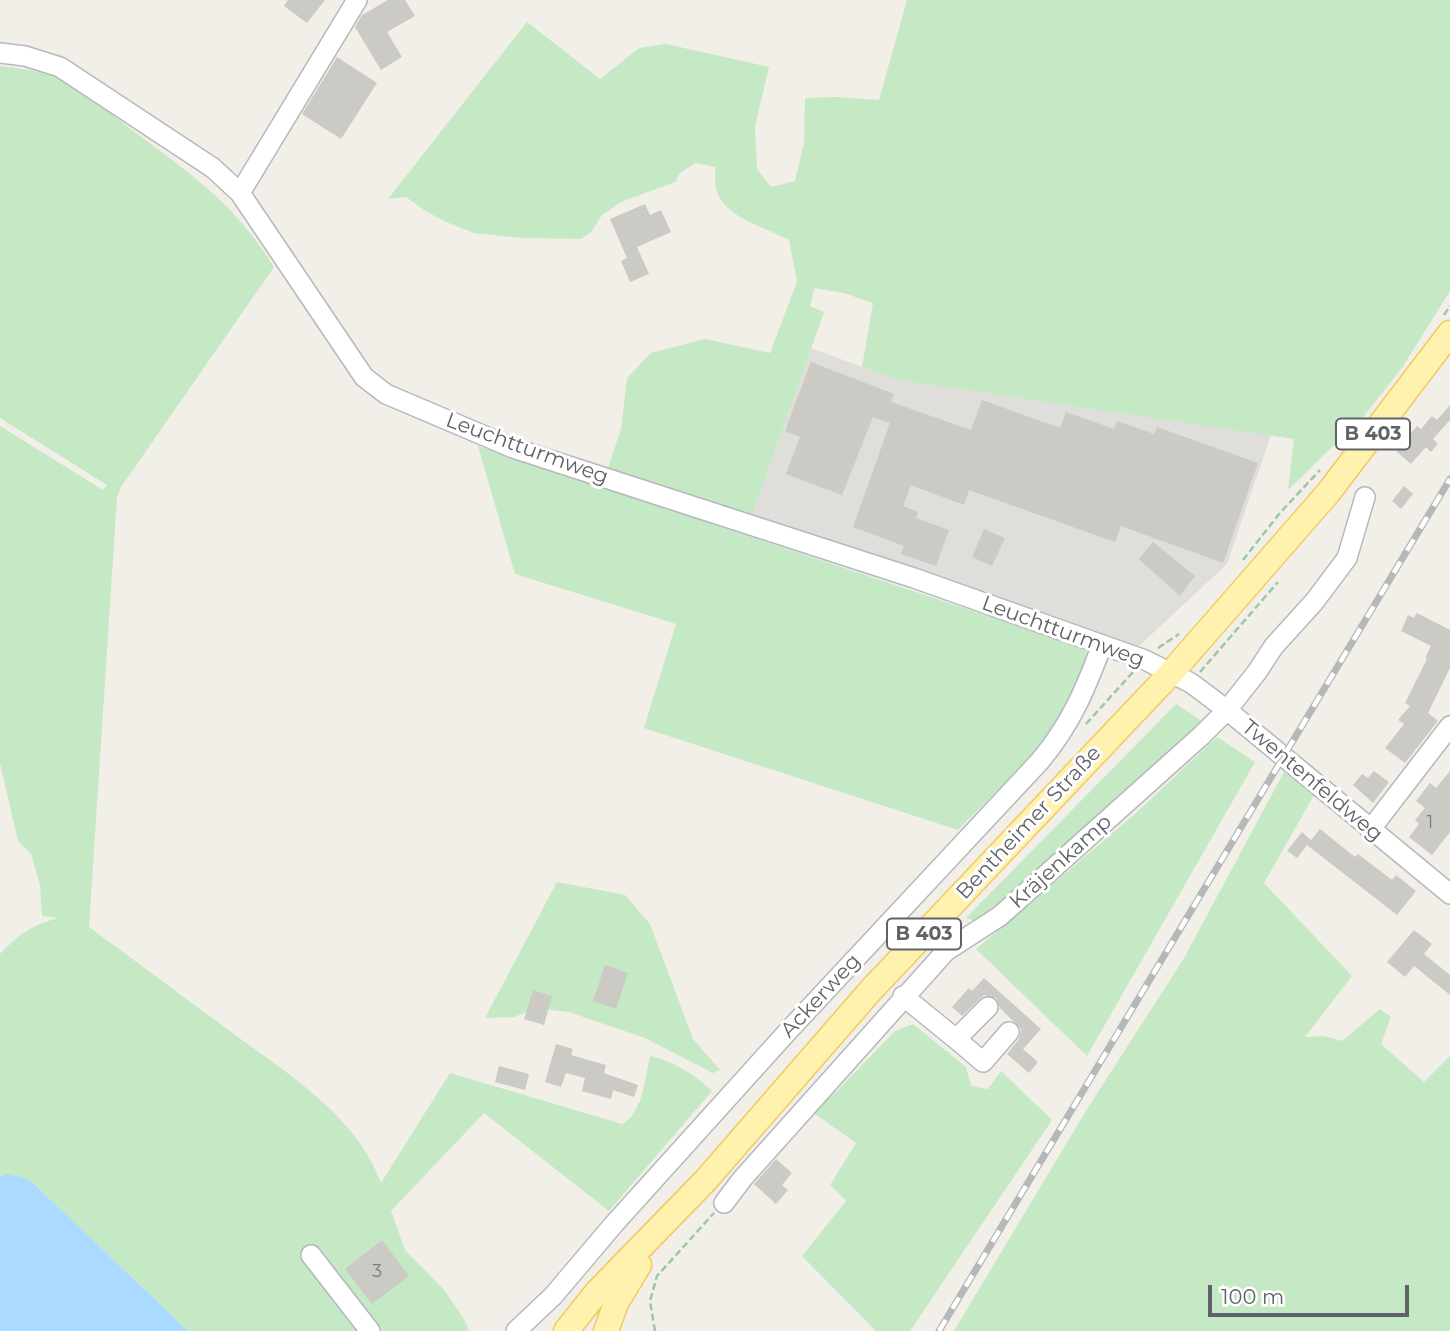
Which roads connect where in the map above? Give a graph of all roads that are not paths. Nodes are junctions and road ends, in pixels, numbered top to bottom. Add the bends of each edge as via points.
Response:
1 (357, 0) edge
2 (0, 53) edge
3 (240, 193) junction
4 (1449, 338) edge
5 (1364, 497) dead end
6 (1102, 645) junction
7 (1171, 673) junction
8 (1227, 710) junction
9 (1450, 726) edge
10 (1370, 830) junction
11 (1450, 894) edge
12 (903, 996) junction
13 (988, 1007) dead end
14 (1009, 1032) dead end
15 (956, 1039) junction
16 (687, 1199) junction
17 (724, 1203) road end
18 (311, 1255) dead end
19 (597, 1292) junction
20 (370, 1331) edge
21 (516, 1331) edge
22 (557, 1331) edge
23 (566, 1331) edge
24 (606, 1331) edge

1 - 3 street
2 - 3 street, Leuchtturmweg via 60,67 213,169
3 - 6 street, Leuchtturmweg via 364,377 386,394 513,448
4 - 7 main road, Bentheimer Straße / B 403 via 1328,493
5 - 8 street, Kräjenkamp via 1347,558 1273,646
6 - 7 street, Leuchtturmweg
6 - 21 street, Ackerweg via 1079,705 1040,761 789,1030 553,1296
7 - 8 street, Twentenfeldweg via 1191,682
7 - 16 main road, Bentheimer Straße / B 403 via 871,990
8 - 10 street, Twentenfeldweg
8 - 12 street, Kräjenkamp via 1000,916 946,951
9 - 10 street
10 - 11 street, Twentenfeldweg
12 - 15 street
12 - 17 street, Kräjenkamp
13 - 15 street
14 - 15 street via 983,1062
16 - 19 main road, Bentheimer Straße / B 403
16 - 24 main road via 629,1278
18 - 20 street
19 - 22 main road
19 - 23 main road, Bentheimer Straße / B 403

